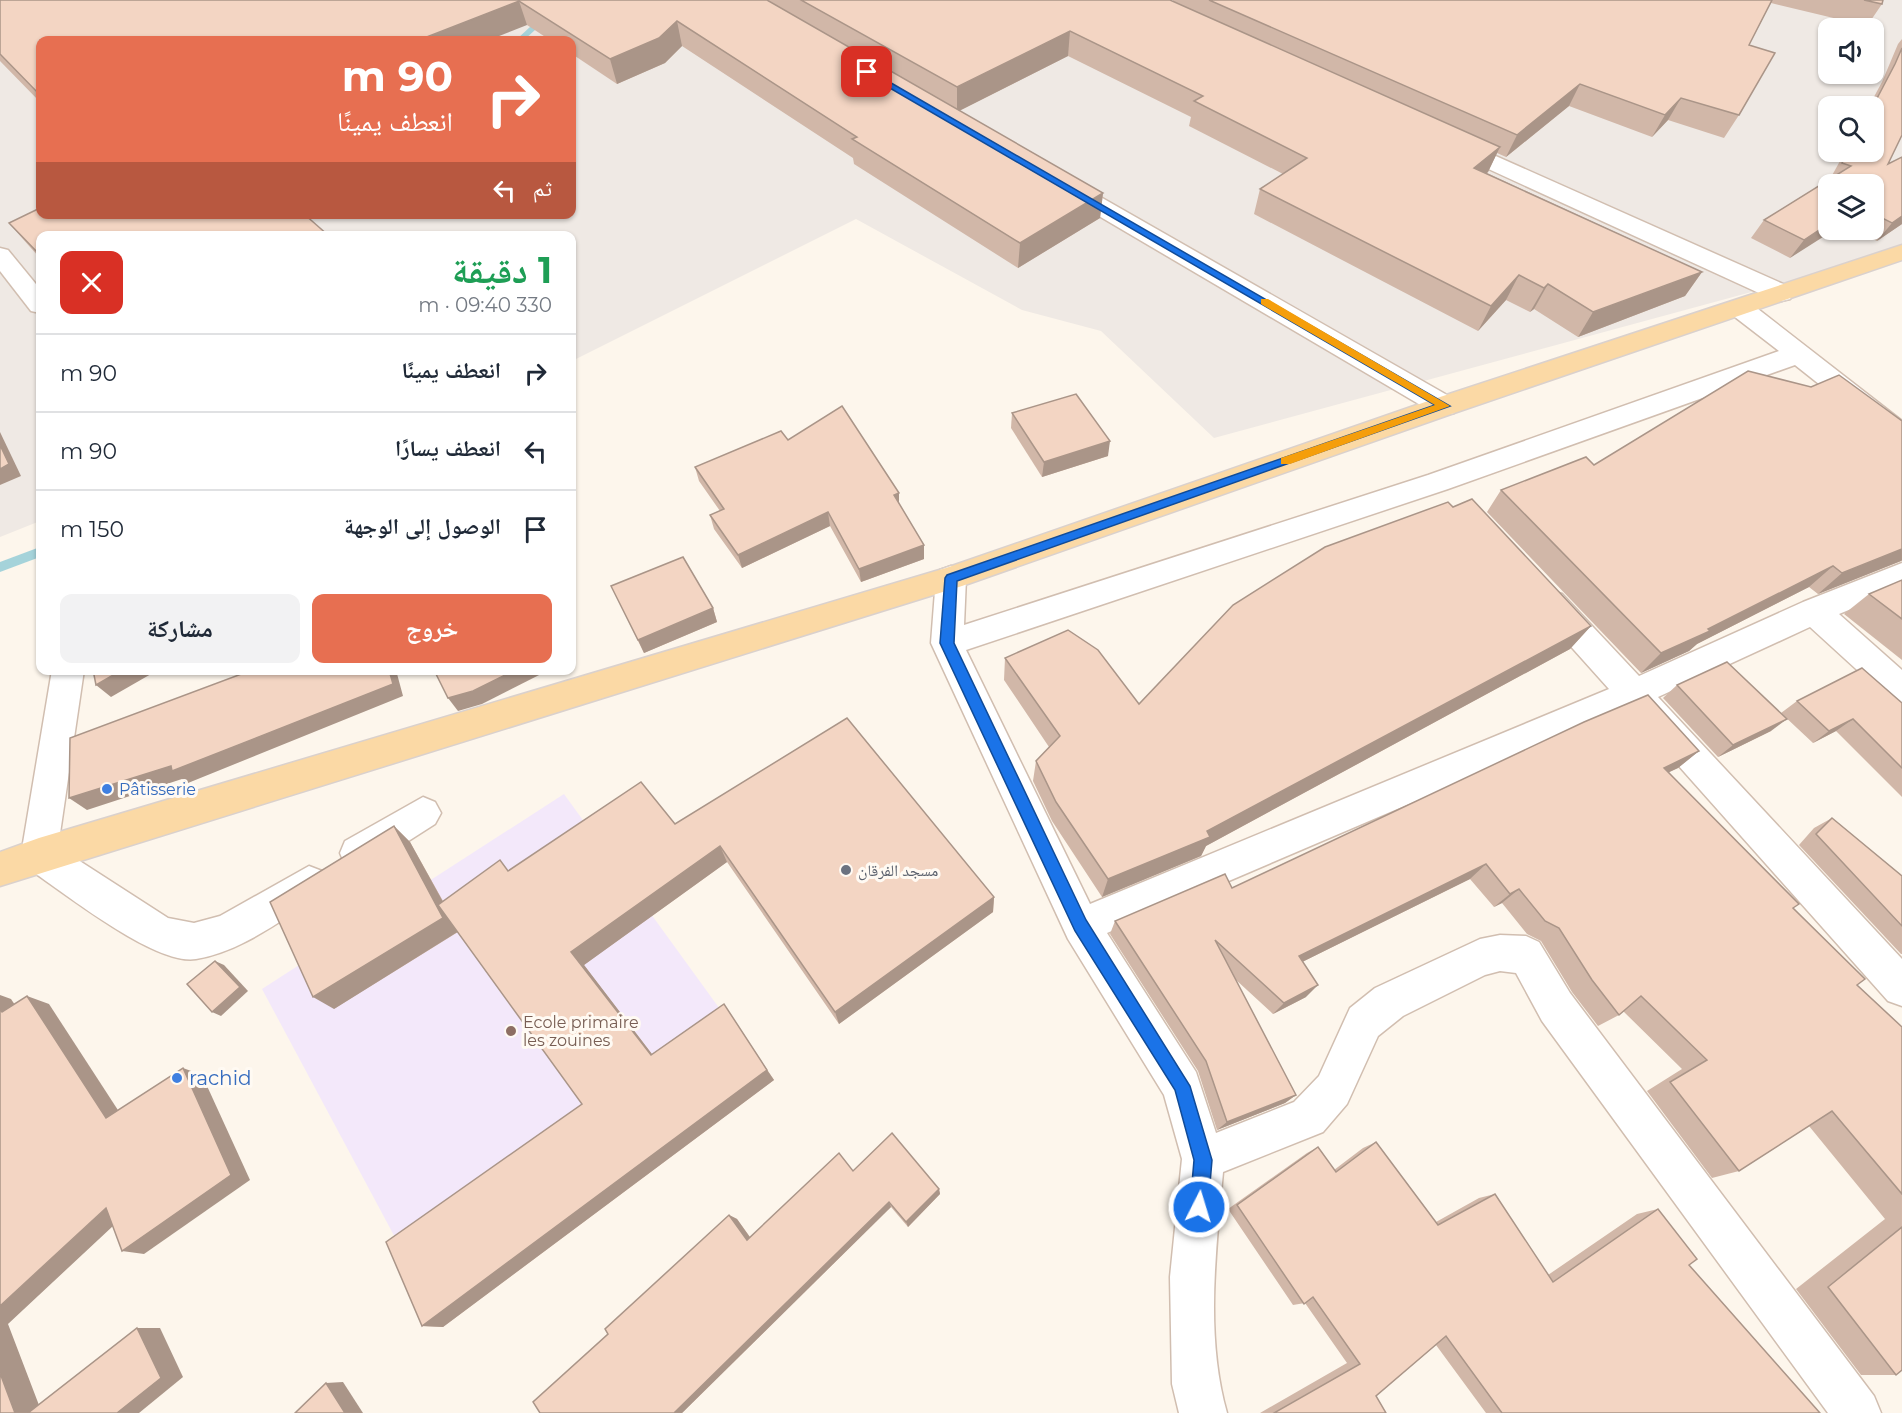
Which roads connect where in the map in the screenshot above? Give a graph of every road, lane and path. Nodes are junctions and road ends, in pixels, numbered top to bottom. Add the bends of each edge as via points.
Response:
1 (1436, 137) edge
2 (1042, 173) edge
3 (1902, 252) edge
4 (0, 255) edge
5 (1781, 293) junction
6 (36, 300) edge
7 (1740, 308) junction
8 (1798, 354) junction
9 (1444, 406) junction
10 (1902, 435) edge
11 (1438, 482) junction
12 (1462, 507) edge
13 (1902, 575) edge
14 (951, 578) junction
15 (1533, 583) edge
16 (1814, 611) junction
17 (947, 643) junction
18 (67, 675) edge
19 (1902, 690) edge
20 (1635, 693) junction
21 (423, 813) dead end
22 (39, 855) junction
23 (0, 869) edge
24 (1081, 926) junction
25 (1902, 987) edge
26 (1203, 1160) junction
27 (1203, 1413) edge
28 (1857, 1413) edge

1 - 5 street
2 - 9 street
3 - 5 main road
4 - 6 street
5 - 7 main road
7 - 8 street
7 - 9 main road
8 - 10 street
8 - 11 street
9 - 14 main road
11 - 12 street
11 - 17 street
13 - 16 street
14 - 17 street
14 - 22 main road
15 - 20 street
16 - 19 street
16 - 20 street
17 - 24 street
18 - 22 street
20 - 24 street
20 - 25 street
21 - 22 street via 228,932 194,941 160,936
22 - 23 main road
24 - 26 street via 1182,1086
26 - 27 street via 1192,1278 1195,1384
26 - 28 street via 1308,1117 1333,1090 1364,1022 1389,1002 1480,958 1500,953 1526,956 1556,1006

